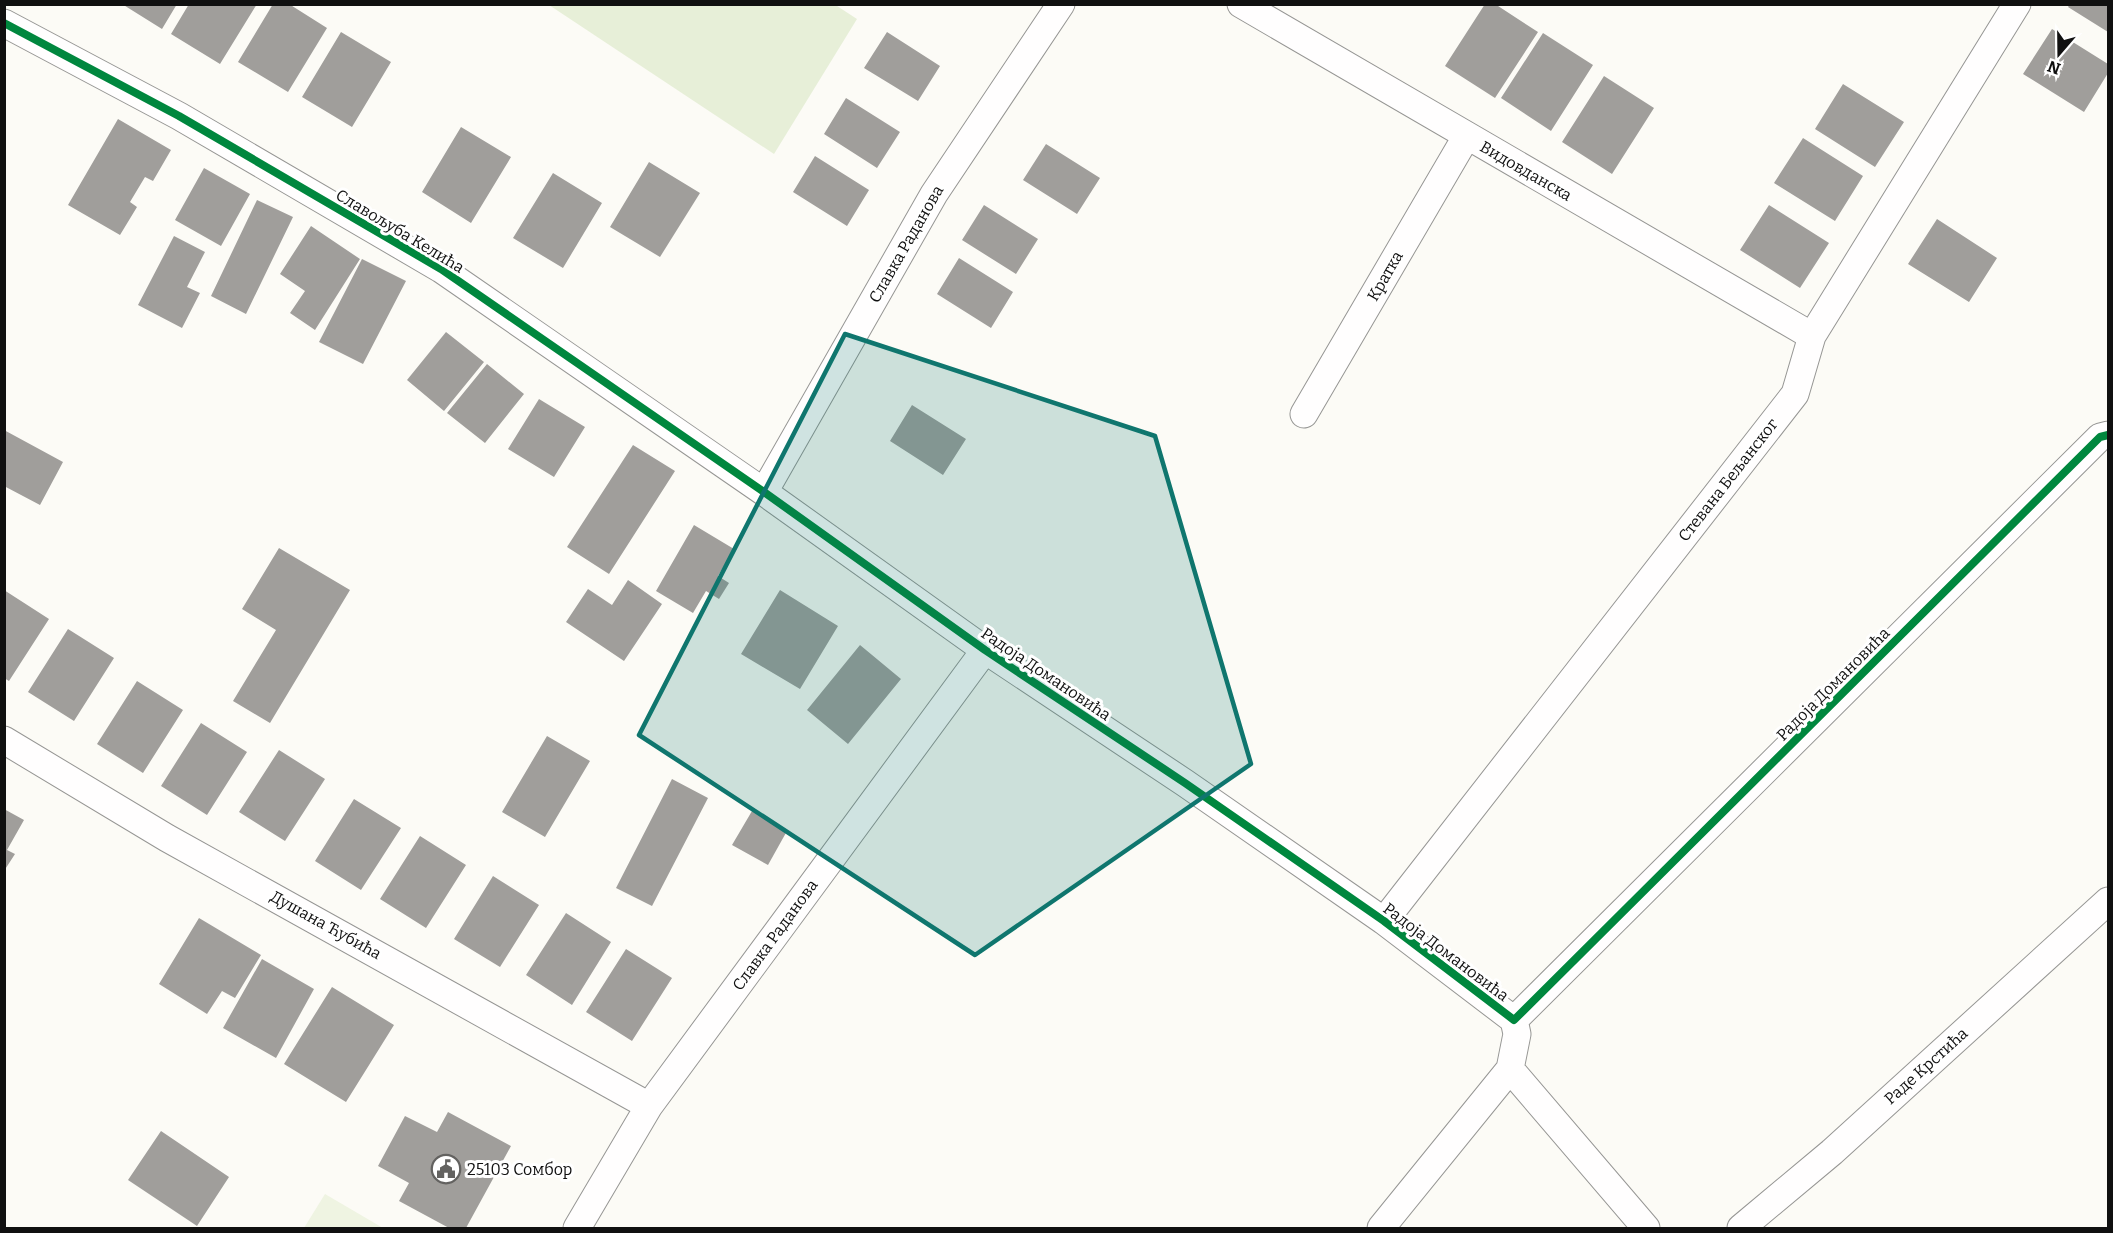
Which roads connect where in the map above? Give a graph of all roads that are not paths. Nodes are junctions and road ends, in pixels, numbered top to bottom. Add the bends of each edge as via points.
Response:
1 (1061, 4) edge
2 (1241, 4) edge
3 (2017, 4) edge
4 (4, 23) edge
5 (1466, 137) junction
6 (1812, 336) junction
7 (1304, 414) dead end
8 (2109, 435) edge
9 (764, 492) junction
10 (985, 650) junction
11 (4, 740) edge
12 (2109, 901) edge
13 (1384, 921) junction
14 (1514, 1020) junction
15 (1510, 1069) junction
16 (649, 1106) junction
17 (577, 1228) edge
18 (1381, 1228) edge
19 (1646, 1228) edge
20 (1741, 1228) edge

1 - 9 street, Славка Раданова via 934,194
2 - 5 street, Видовданска
3 - 6 street, Стевана Бељанског
4 - 9 street, Славољуба Келића via 179,116 441,269
5 - 6 street, Видовданска
5 - 7 street, Кратка
6 - 13 street, Стевана Бељанског via 1796,394
8 - 14 street, Радоја Домановића via 2100,437
9 - 10 street, Радоја Домановића
10 - 13 street, Радоја Домановића
10 - 16 street, Славка Раданова
11 - 16 street, Душана Ћубића via 167,838
12 - 20 street, Раде Крстића via 1832,1152
13 - 14 street, Радоја Домановића
14 - 15 street, Радоја Домановића via 1517,1034
15 - 18 street
15 - 19 street
16 - 17 street, Славка Раданова

